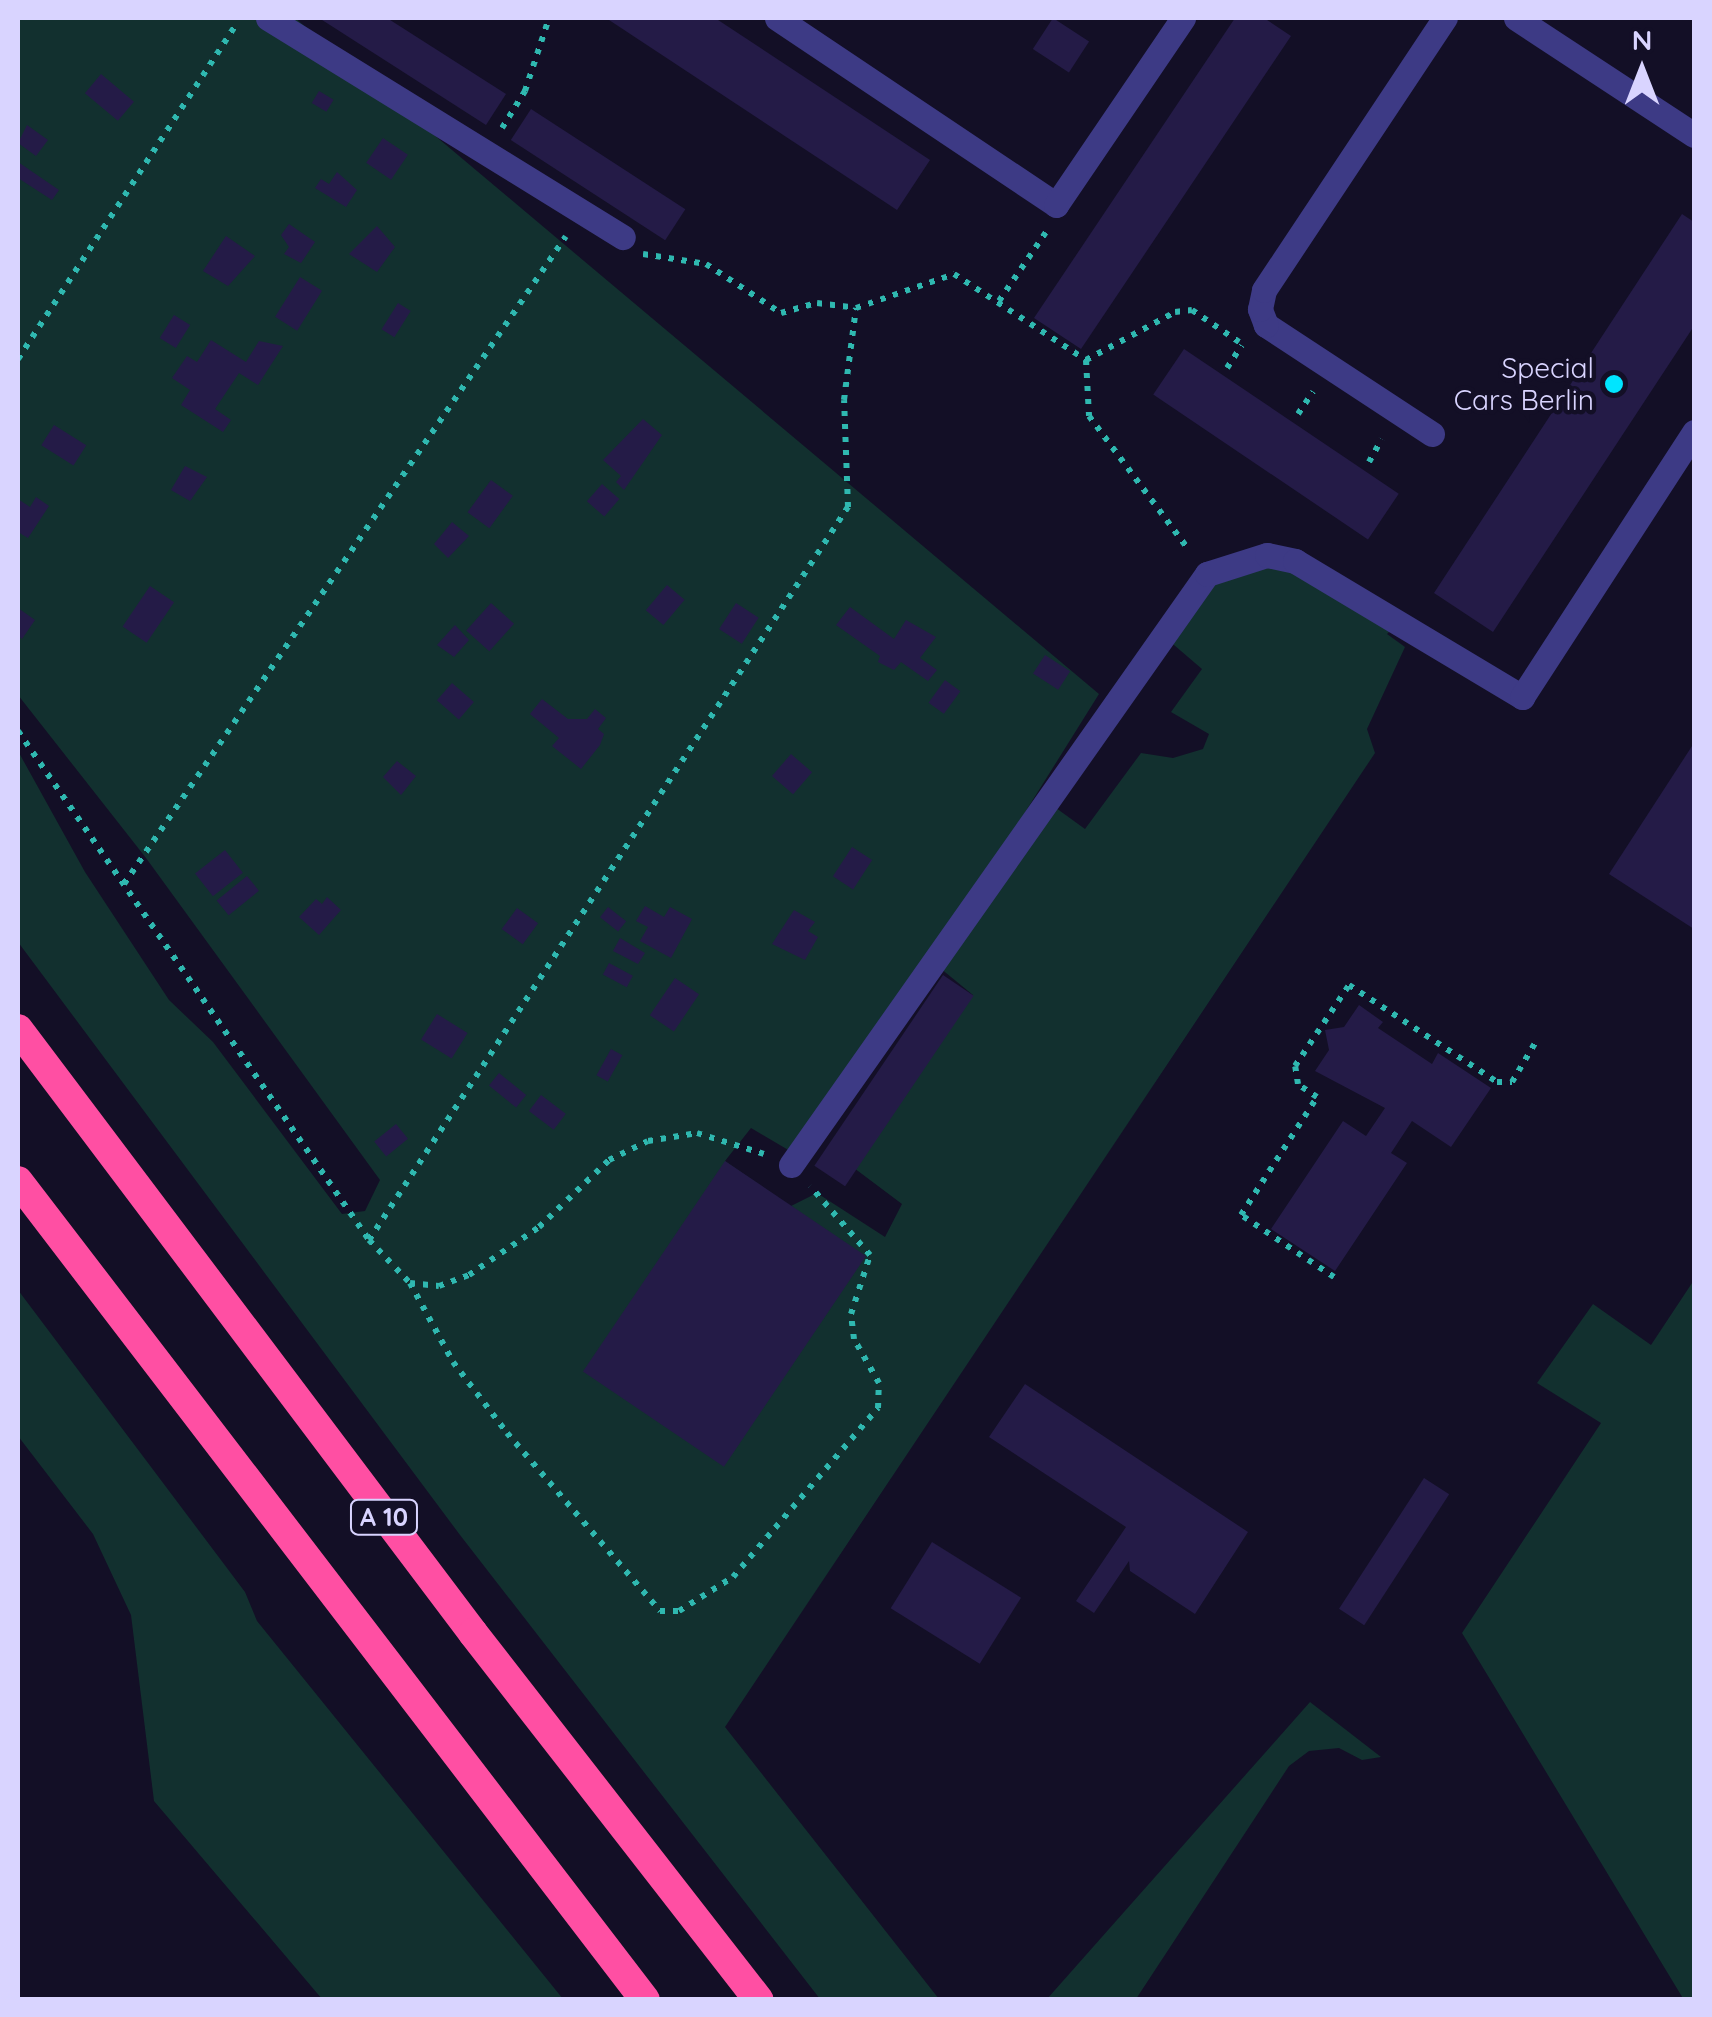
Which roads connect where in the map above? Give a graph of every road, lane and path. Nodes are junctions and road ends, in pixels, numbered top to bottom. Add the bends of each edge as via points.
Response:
1 (241, 18) edge
2 (268, 18) edge
3 (549, 18) edge
4 (777, 18) edge
5 (1183, 18) edge
6 (1445, 18) edge
7 (1516, 18) edge
8 (1694, 135) edge
9 (486, 154) junction
10 (1056, 206) junction
11 (580, 214) junction
12 (623, 237) joint
13 (999, 301) junction
14 (856, 308) junction
15 (1242, 344) junction
16 (1256, 354) dead end
17 (18, 359) edge
18 (1086, 360) junction
19 (1227, 368) dead end
20 (1299, 383) dead end
21 (1313, 392) junction
22 (1327, 402) dead end
23 (1298, 414) dead end
24 (1370, 431) dead end
25 (1694, 432) edge
26 (1432, 434) dead end
27 (1368, 462) dead end
28 (1207, 574) junction
29 (18, 732) edge
30 (124, 884) junction
31 (18, 1028) edge
32 (1538, 1038) dead end
33 (790, 1165) junction
34 (18, 1181) edge
35 (369, 1240) junction
36 (1334, 1277) dead end
37 (410, 1283) junction
38 (645, 2000) edge
39 (759, 2000) edge

1 - 17 path
2 - 9 street
3 - 9 path via 524,91
4 - 10 street
5 - 10 street
6 - 26 street via 1264,290 1260,309 1266,325
7 - 8 street
9 - 11 street
10 - 13 path via 1052,223
11 - 12 street
11 - 30 path
12 - 14 path via 649,259 706,264 781,313 816,303
13 - 14 path via 954,274
13 - 18 path
14 - 35 path via 844,400 848,507
15 - 16 path
15 - 18 path via 1192,310 1175,312
15 - 19 path
18 - 28 path via 1089,416
20 - 21 path
21 - 22 path
21 - 23 path
24 - 27 path via 1384,440
25 - 28 street via 1522,697 1295,562 1267,555
28 - 33 street
29 - 30 path
30 - 35 path
31 - 39 highway, A 10 via 449,1602
32 - 36 path via 1512,1082 1497,1082 1350,984 1295,1066 1298,1084 1316,1097 1241,1215
33 - 37 path via 734,1140 696,1133 648,1141 610,1160 539,1227 469,1275 439,1286
33 - 37 path via 870,1255 851,1314 854,1339 879,1382 878,1408 733,1577 679,1611 660,1611 506,1433 454,1362
34 - 38 highway
35 - 37 path

